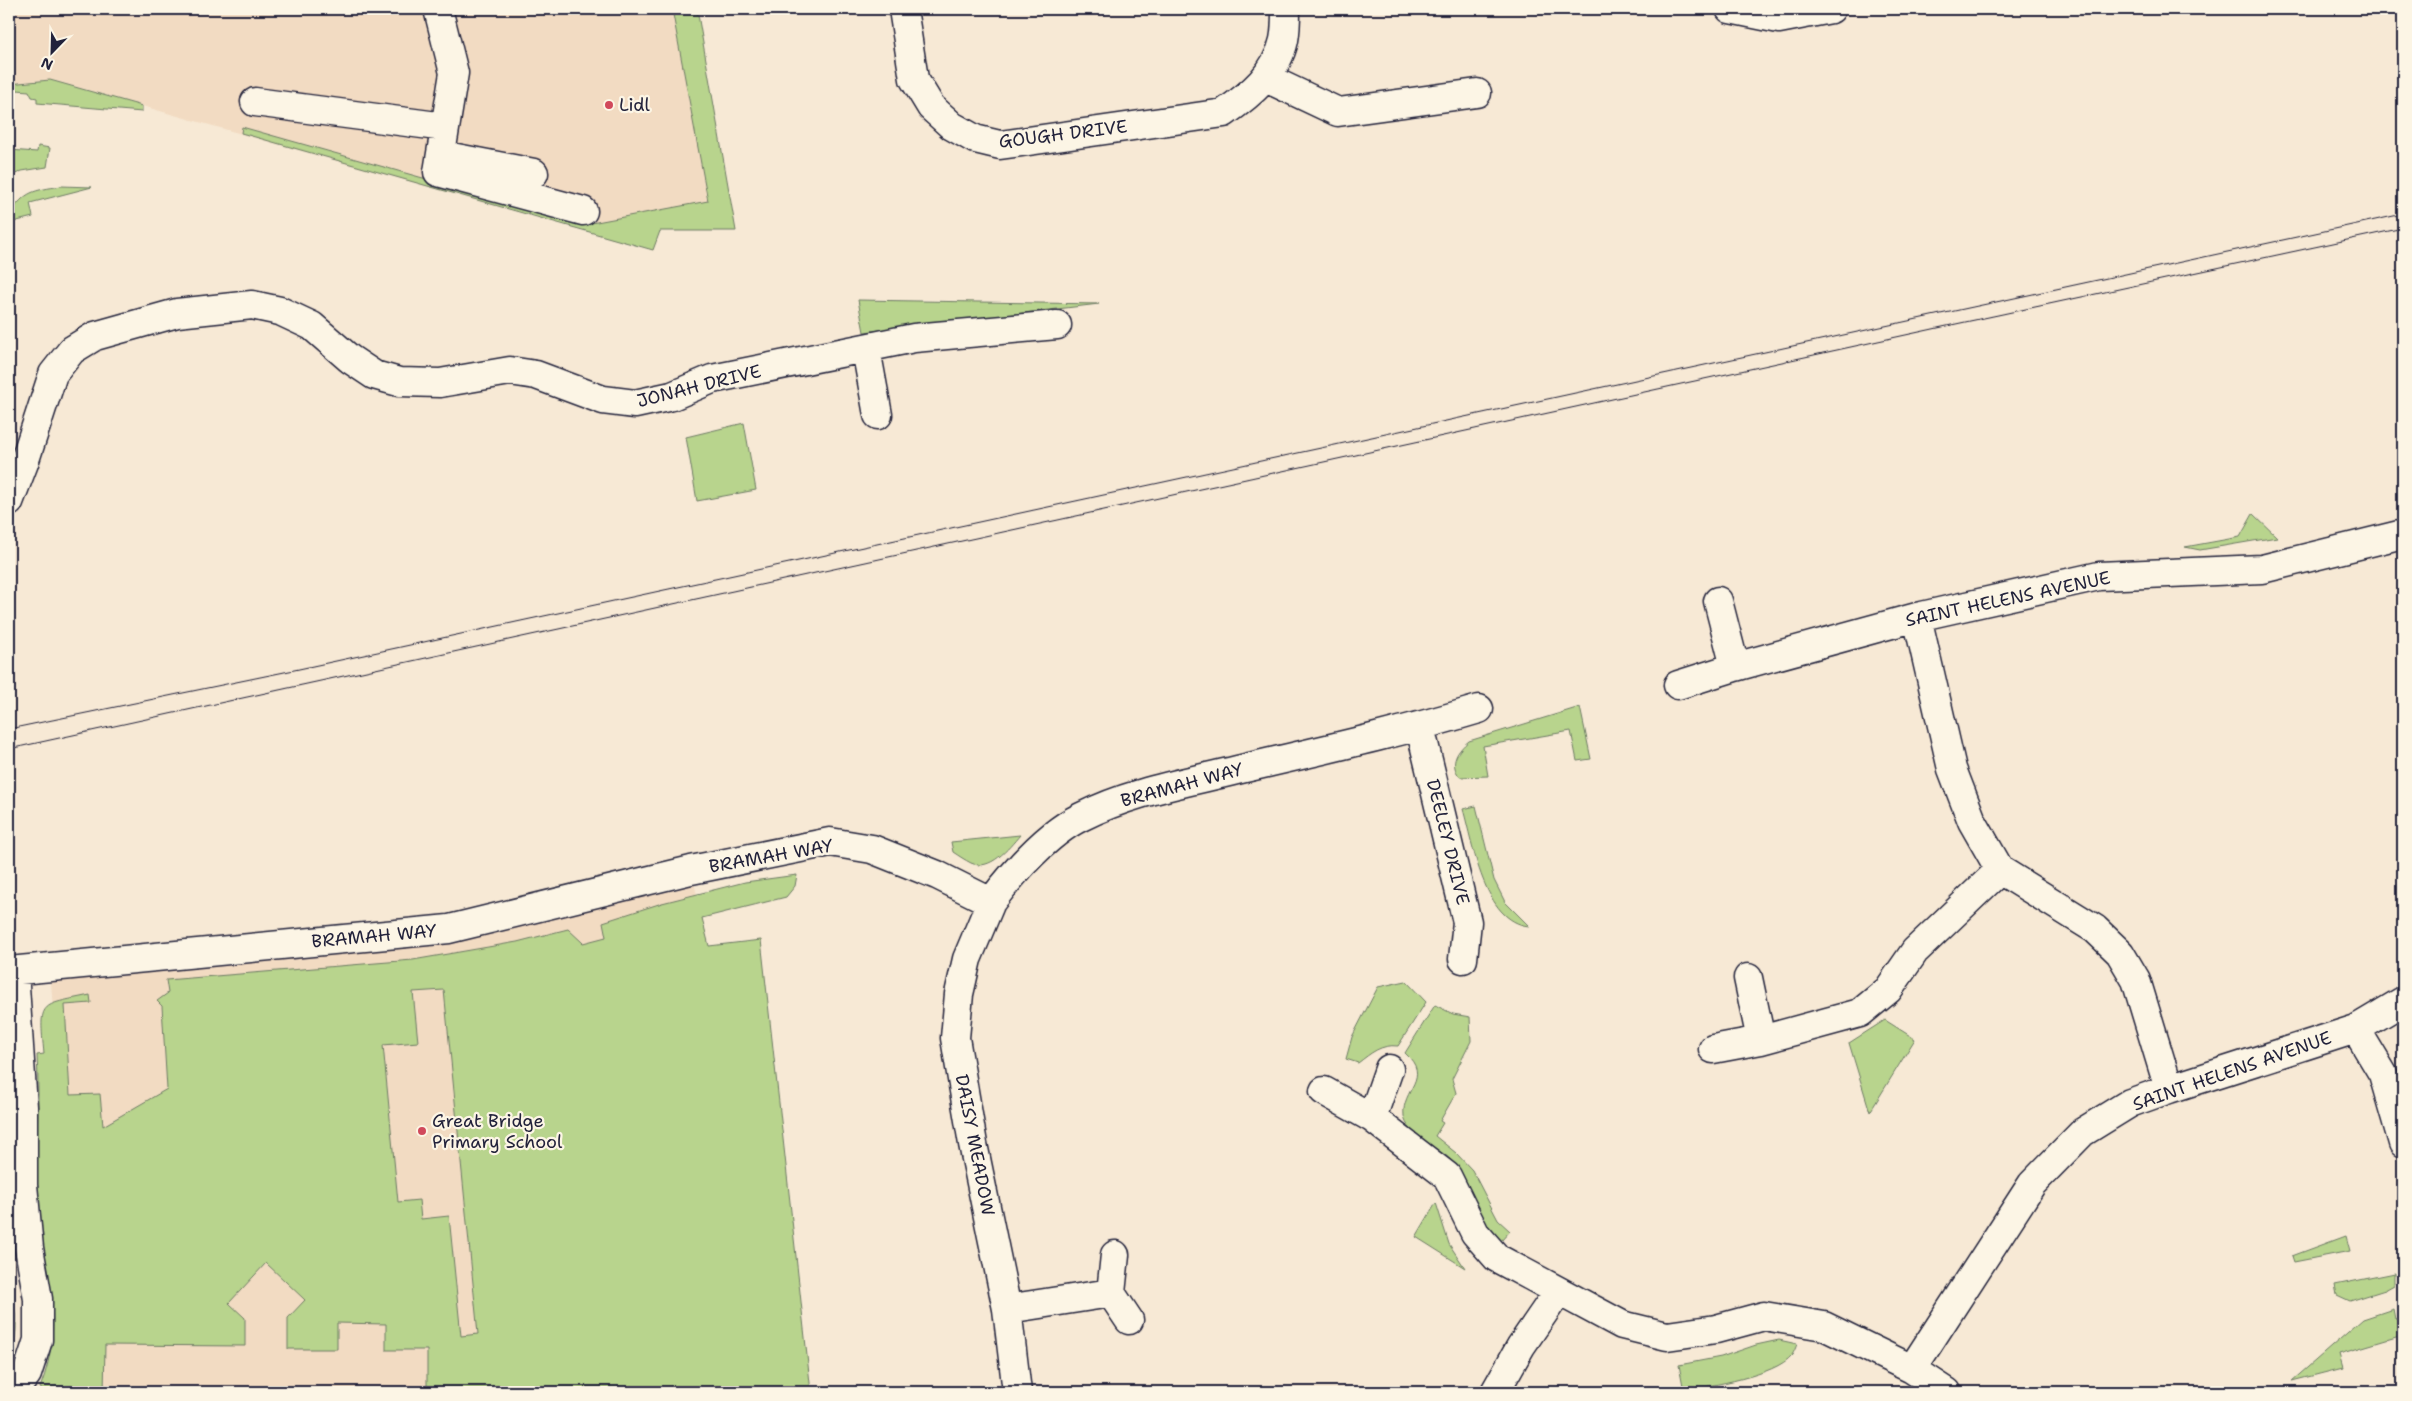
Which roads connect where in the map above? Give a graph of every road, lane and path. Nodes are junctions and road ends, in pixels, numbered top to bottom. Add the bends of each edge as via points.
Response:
1 (438, 9) edge
2 (903, 9) edge
3 (1286, 9) edge
4 (1730, 9) edge
5 (1832, 9) edge
6 (1266, 78) junction
7 (1477, 93) dead end
8 (255, 102) dead end
9 (445, 126) junction
10 (441, 155) junction
11 (534, 173) dead end
12 (583, 210) dead end
13 (1058, 325) dead end
14 (866, 349) junction
15 (878, 415) dead end
16 (9, 502) edge
17 (2403, 534) edge
18 (1718, 601) dead end
19 (1917, 617) junction
20 (1735, 667) junction
21 (1678, 685) dead end
22 (1479, 709) dead end
23 (1420, 727) junction
24 (2000, 870) junction
25 (991, 902) junction
26 (1463, 959) dead end
27 (11, 971) edge
28 (1748, 978) dead end
29 (2403, 1001) edge
30 (2356, 1030) junction
31 (1762, 1040) junction
32 (1713, 1049) dead end
33 (1390, 1069) dead end
34 (2169, 1089) junction
35 (1324, 1091) dead end
36 (1372, 1118) junction
37 (2403, 1142) edge
38 (1115, 1255) dead end
39 (1558, 1292) junction
40 (1112, 1293) junction
41 (1007, 1309) junction
42 (1129, 1320) dead end
43 (1912, 1369) junction
44 (13, 1392) edge
45 (1017, 1392) edge
46 (1495, 1392) edge
47 (1947, 1392) edge

1 - 9 street via 454,73
2 - 6 street, GOUGH DRIVE via 914,79 931,107 952,126 975,139 1000,146 1224,113 1251,94
3 - 6 street, GOUGH DRIVE via 1284,40
4 - 5 street via 1779,20
6 - 7 street via 1338,112
8 - 9 street
9 - 10 street
10 - 11 street
10 - 12 street via 438,172
13 - 14 street, JONAH DRIVE via 914,338
14 - 15 street
14 - 16 street, JONAH DRIVE via 712,379 672,396 635,404 603,400 536,375 510,372 440,383 399,382 374,375 312,326 280,311 252,305 177,314 95,336 72,350 53,374
17 - 19 street, SAINT HELENS AVENUE via 2262,569 2099,576
18 - 20 street
19 - 20 street, SAINT HELENS AVENUE
19 - 24 street via 1952,769 1972,821
20 - 21 street, SAINT HELENS AVENUE
22 - 23 street, BRAMAH WAY
23 - 25 street, BRAMAH WAY via 1129,796 1079,818 1048,841 1016,870
23 - 26 street, DEELEY DRIVE via 1467,922
24 - 31 street via 1915,951 1888,990 1860,1013
24 - 34 street via 2095,929 2120,953 2136,980
25 - 27 street, BRAMAH WAY via 937,875 872,849 830,842 691,870 449,929
25 - 41 street, DAISY MEADOW via 967,959 959,994 955,1038
27 - 44 street via 23,1107 23,1185 38,1299 38,1340 27,1374
28 - 31 street
29 - 30 street, SAINT HELENS AVENUE
30 - 34 street, SAINT HELENS AVENUE
30 - 37 street via 2383,1074
31 - 32 street
33 - 36 street
34 - 43 street, SAINT HELENS AVENUE via 2130,1103 2083,1132 2032,1184
35 - 36 street
36 - 39 street via 1447,1176 1475,1233 1497,1258
38 - 40 street
39 - 43 street via 1622,1326 1667,1336 1716,1329 1764,1316 1824,1326
39 - 46 street via 1521,1346
40 - 41 street
40 - 42 street
41 - 45 street, DAISY MEADOW
43 - 47 street

